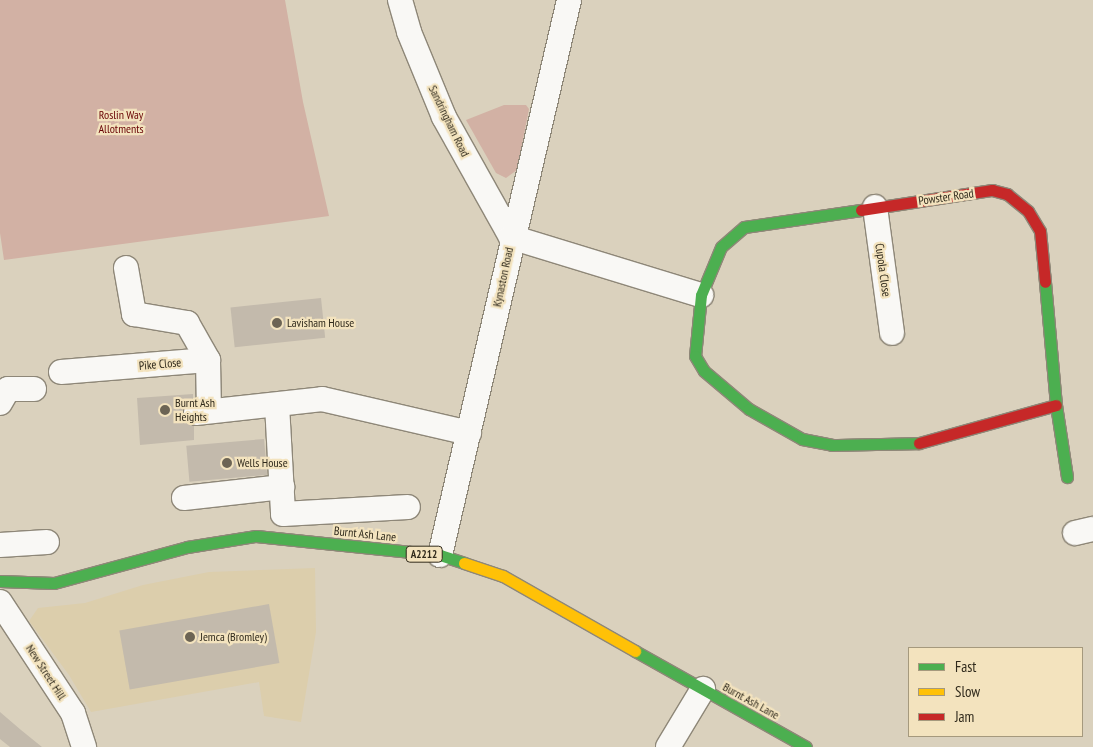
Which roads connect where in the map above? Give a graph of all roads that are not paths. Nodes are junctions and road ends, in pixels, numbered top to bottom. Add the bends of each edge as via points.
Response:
1 (400, 0) edge
2 (569, 0) edge
3 (874, 206) junction
4 (512, 237) junction
5 (126, 268) dead end
6 (701, 295) junction
7 (892, 333) dead end
8 (208, 360) junction
9 (61, 372) dead end
10 (34, 389) dead end
11 (3, 394) edge
12 (277, 405) junction
13 (1056, 406) junction
14 (469, 432) junction
15 (1067, 477) dead end
16 (282, 487) junction
17 (184, 498) dead end
18 (408, 506) dead end
19 (47, 542) dead end
20 (2, 546) edge
21 (440, 555) junction
22 (1, 588) edge
23 (702, 690) junction
24 (84, 747) edge
25 (668, 747) edge
26 (806, 747) edge

1 - 4 street, Sandringham Road via 409,32 444,117
2 - 4 street, Kynaston Road via 547,104
3 - 6 street, Powster Road via 744,227 722,247
3 - 7 street, Cupola Close
3 - 13 street, Powster Road via 992,190 1007,194 1028,211 1040,231
4 - 6 street
4 - 14 street, Kynaston Road
5 - 8 street via 134,314 187,322
6 - 13 street, Powster Road via 695,356 704,371 749,409 802,439 832,446 922,444
8 - 9 street, Pike Close
8 - 12 street via 203,412
10 - 11 street
12 - 14 street via 322,399
12 - 16 street
13 - 15 street, Powster Road
14 - 21 street, Kynaston Road
16 - 17 street
16 - 18 street via 284,514
19 - 20 street
20 - 22 street
21 - 22 street, Burnt Ash Lane / A2212 via 256,536 187,547 54,583
21 - 23 street, Burnt Ash Lane / A2212 via 503,576
22 - 24 street, New Street Hill via 72,713
23 - 25 street
23 - 26 street, Burnt Ash Lane / A2212

